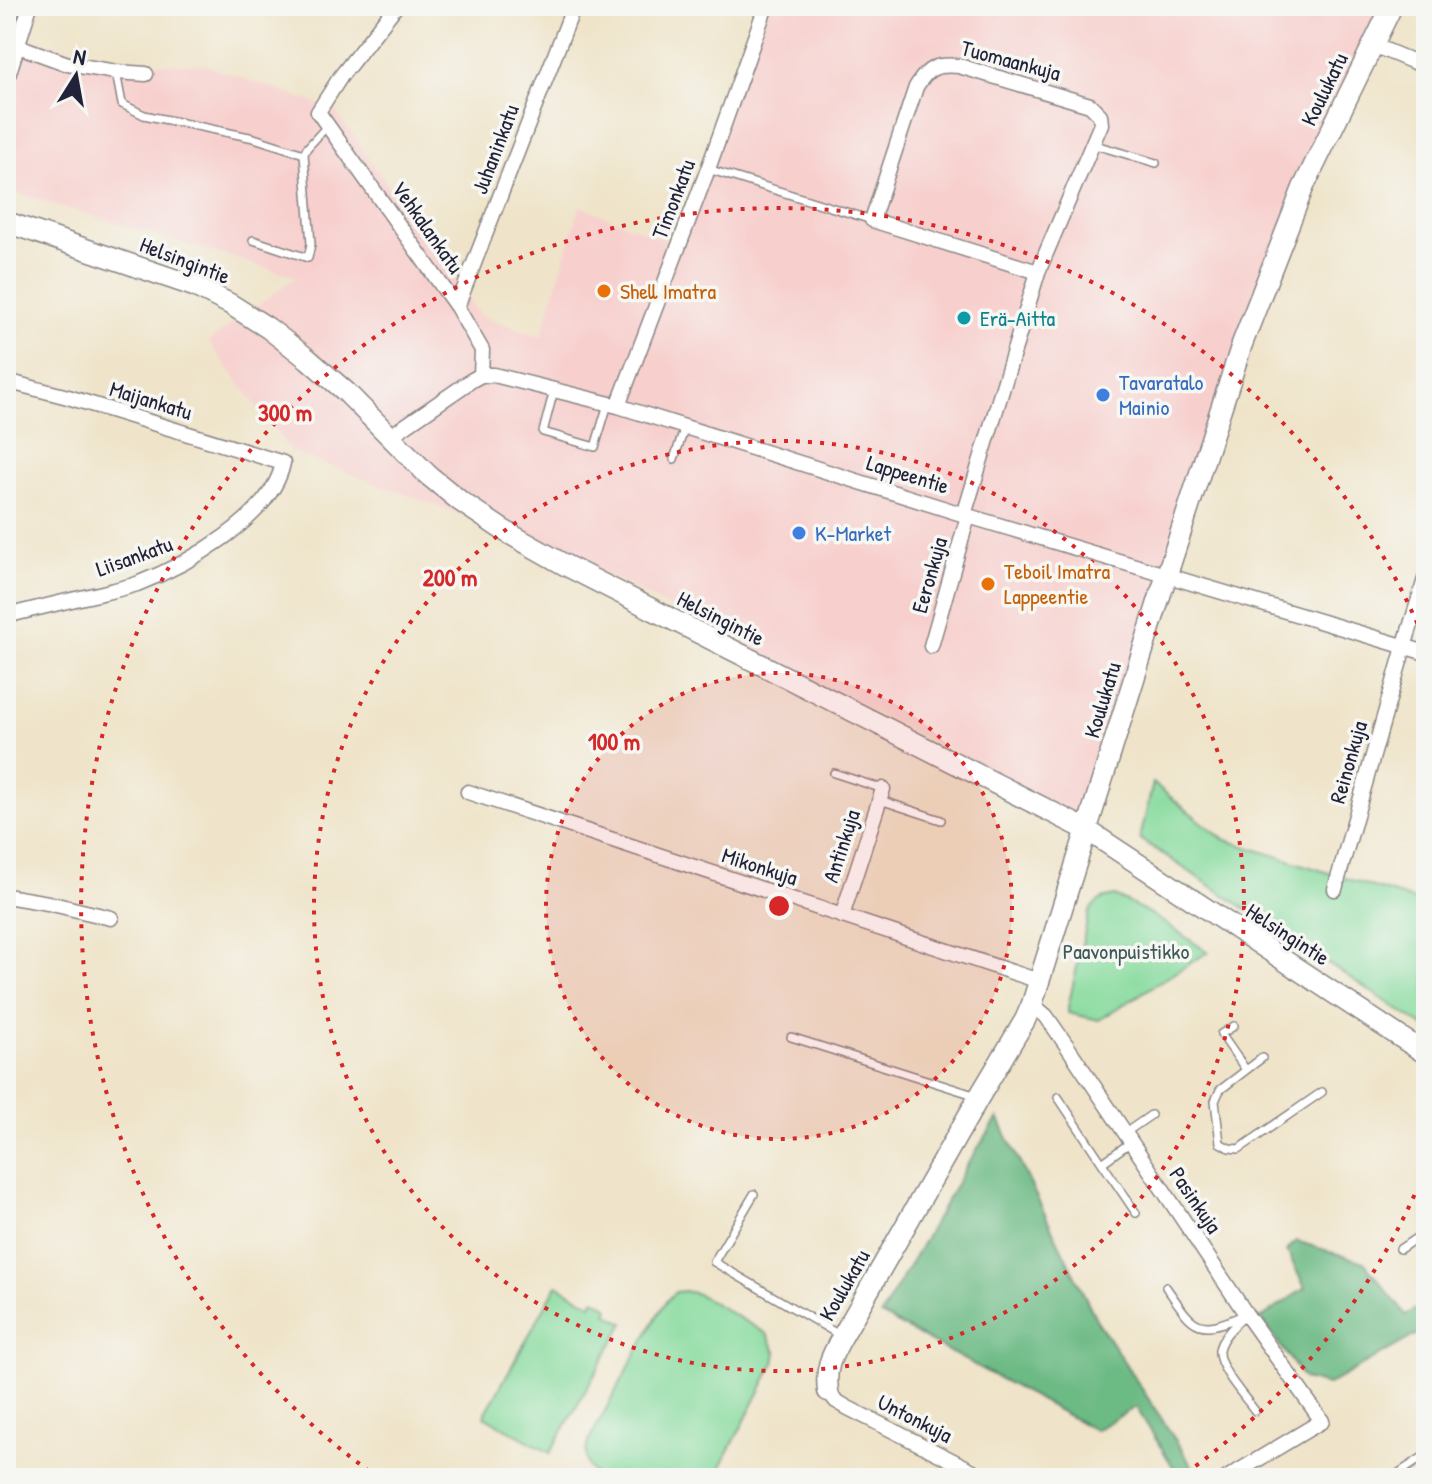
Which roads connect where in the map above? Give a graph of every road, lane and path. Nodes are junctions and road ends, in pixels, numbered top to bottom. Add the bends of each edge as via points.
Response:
1 (30, 6) edge
2 (396, 6) edge
3 (574, 6) edge
4 (766, 6) edge
5 (1392, 6) edge
6 (1373, 45) junction
7 (18, 46) junction
8 (1426, 67) edge
9 (116, 72) junction
10 (146, 74) dead end
11 (6, 82) edge
12 (328, 125) junction
13 (1092, 144) junction
14 (304, 154) junction
15 (1156, 163) dead end
16 (708, 169) junction
17 (872, 220) junction
18 (6, 222) edge
19 (253, 240) dead end
20 (1038, 272) junction
21 (457, 307) junction
22 (481, 375) junction
23 (6, 381) edge
24 (554, 390) junction
25 (613, 405) junction
26 (685, 427) junction
27 (389, 437) junction
28 (674, 459) dead end
29 (283, 463) joint
30 (966, 516) junction
31 (1167, 576) junction
32 (1426, 576) edge
33 (6, 616) edge
34 (931, 646) dead end
35 (1404, 647) junction
36 (1426, 653) edge
37 (834, 773) dead end
38 (468, 792) dead end
39 (881, 794) junction
40 (941, 820) dead end
41 (1087, 830) junction
42 (1335, 889) dead end
43 (6, 896) edge
44 (842, 916) junction
45 (111, 918) dead end
46 (1039, 981) junction
47 (1032, 1004) junction
48 (1234, 1026) dead end
49 (791, 1037) dead end
50 (1426, 1054) edge
51 (1262, 1058) dead end
52 (1246, 1070) junction
53 (1322, 1092) dead end
54 (979, 1097) junction
55 (1058, 1097) dead end
56 (1151, 1115) dead end
57 (1128, 1138) junction
58 (1102, 1163) junction
59 (754, 1194) dead end
60 (1136, 1213) dead end
61 (1426, 1233) edge
62 (1400, 1249) dead end
63 (1166, 1287) dead end
64 (1246, 1314) junction
65 (842, 1337) junction
66 (828, 1391) joint
67 (1255, 1411) dead end
68 (1426, 1455) edge
69 (1399, 1473) dead end
70 (987, 1478) edge
71 (1227, 1478) edge

1 - 7 street
2 - 12 street, Vehkalankatu via 318,112
3 - 21 street, Juhaninkatu
4 - 16 street, Timonkatu
5 - 6 main road, Koulukatu
6 - 8 street
6 - 31 main road, Koulukatu via 1280,245
7 - 9 street via 68,64
7 - 11 street
9 - 10 street
9 - 14 lane via 122,104 144,115
12 - 14 lane
12 - 21 street, Vehkalankatu
13 - 15 lane
13 - 17 street, Tuomaankuja via 1101,124 1090,105 940,65 924,73 916,87
13 - 20 street, Tuomaankuja
14 - 19 lane via 308,258
16 - 17 lane
16 - 25 street, Timonkatu
17 - 20 street
18 - 27 main road, Helsingintie via 194,286 230,304 308,359
20 - 30 street, Tuomaankuja
21 - 22 street, Vehkalankatu via 482,350
22 - 24 street, Lappeentie
22 - 27 street
23 - 29 street, Maijankatu
24 - 25 street, Lappeentie
24 - 25 lane via 543,432 595,447
25 - 26 street, Lappeentie
26 - 28 lane
26 - 30 street, Lappeentie
27 - 41 main road, Helsingintie via 460,501 565,565
29 - 33 street, Liisankatu via 270,493 243,523 180,566 134,585
30 - 31 street, Lappeentie
30 - 34 street, Eeronkuja
31 - 35 street, Lappeentie
31 - 41 main road, Koulukatu
32 - 35 street, Reinonkuja
35 - 36 street, Lappeentie
35 - 42 street, Reinonkuja
37 - 39 lane
38 - 44 street, Mikonkuja
39 - 40 lane
39 - 44 street, Antinkuja
41 - 46 main road, Koulukatu
41 - 50 main road, Helsingintie
43 - 45 street
44 - 46 street, Mikonkuja
46 - 47 main road, Koulukatu
47 - 54 main road, Koulukatu
47 - 57 street, Pasinkuja via 1046,1016
48 - 52 lane via 1221,1034
49 - 54 lane
51 - 52 lane
52 - 53 lane via 1220,1090 1215,1101 1220,1143 1229,1148 1239,1149
54 - 65 main road, Koulukatu
55 - 58 lane
56 - 57 lane
57 - 58 lane
57 - 64 street, Pasinkuja
58 - 60 lane
59 - 65 lane via 714,1262
61 - 62 lane
63 - 64 lane via 1188,1318 1203,1326
64 - 67 lane via 1219,1347 1219,1355
64 - 71 street, Pasinkuja via 1322,1421
65 - 66 main road, Koulukatu via 830,1359
66 - 70 street, Untonkuja via 848,1408
68 - 69 lane

